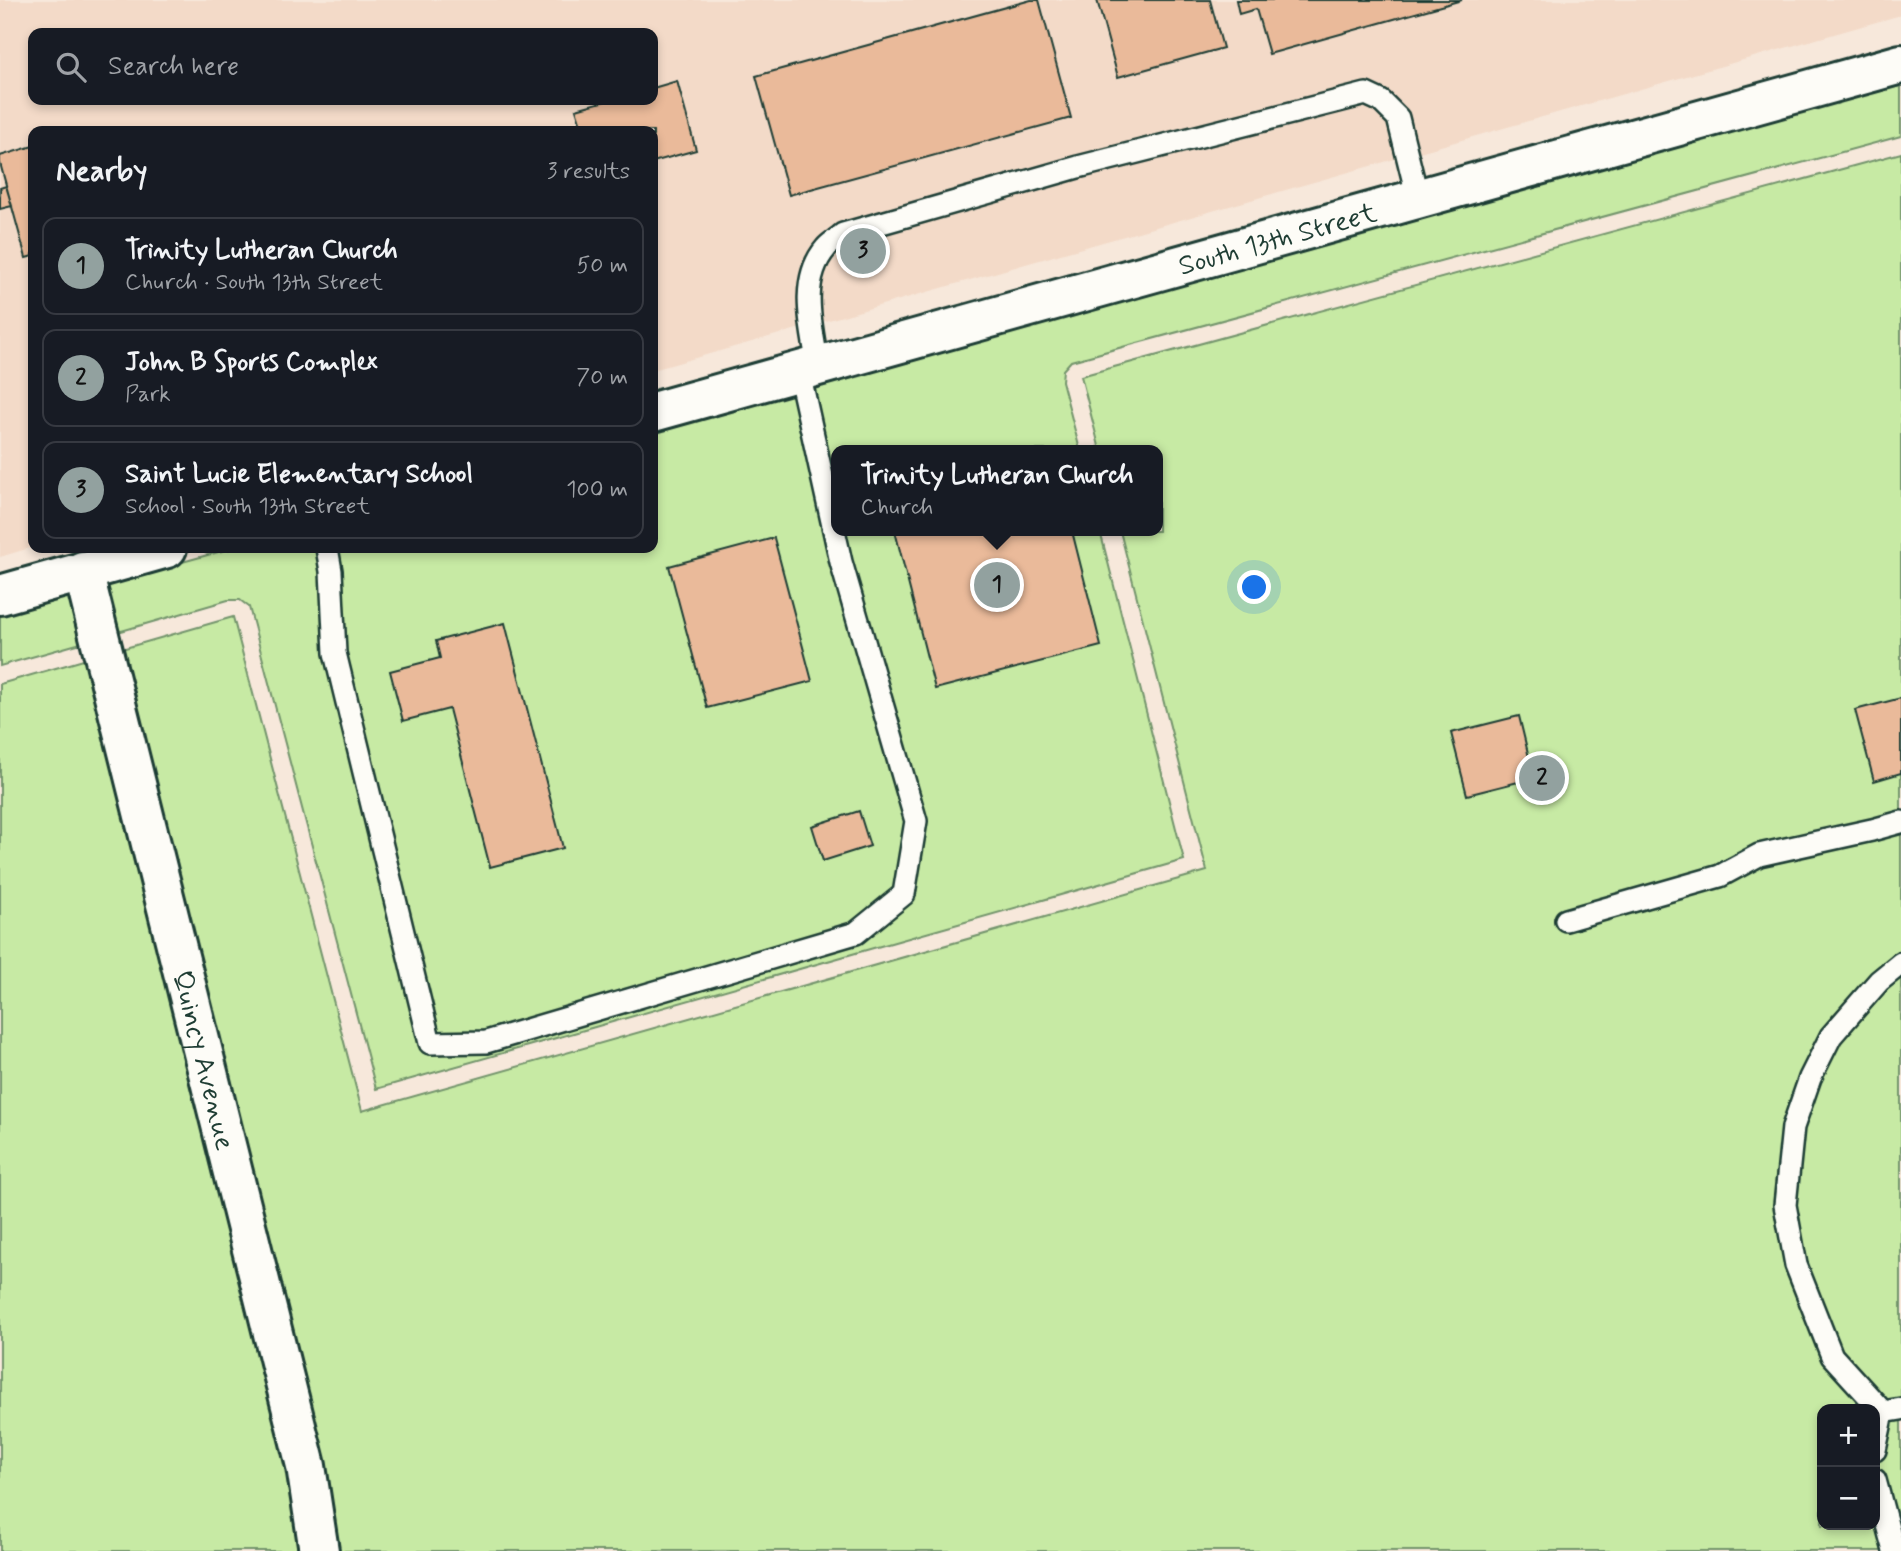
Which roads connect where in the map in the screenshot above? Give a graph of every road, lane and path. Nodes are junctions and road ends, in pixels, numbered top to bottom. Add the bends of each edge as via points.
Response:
1 (1901, 64) edge
2 (1418, 199) junction
3 (808, 369) junction
4 (658, 411) edge
5 (831, 504) edge
6 (837, 536) edge
7 (149, 553) edge
8 (328, 553) edge
9 (83, 571) junction
10 (0, 595) edge
11 (1901, 822) edge
12 (1566, 920) dead end
13 (1901, 963) edge
14 (1892, 1411) edge
15 (1880, 1439) edge
16 (1880, 1499) edge
17 (319, 1551) edge
18 (1894, 1551) edge

1 - 2 street, South 13th Street
2 - 3 street, South 13th Street
2 - 3 lane via 1398,118 1366,94 1078,167 843,234 825,248 813,271
3 - 4 street, South 13th Street
3 - 5 lane
6 - 8 lane via 916,821 904,894 856,933 486,1042 430,1043 335,653
7 - 9 street
9 - 10 street
9 - 17 street, Quincy Avenue via 306,1466
11 - 12 lane via 1759,855 1720,876
13 - 14 lane via 1879,981 1832,1036 1810,1078 1793,1127 1785,1205 1796,1265 1832,1356
14 - 15 lane
16 - 18 lane

